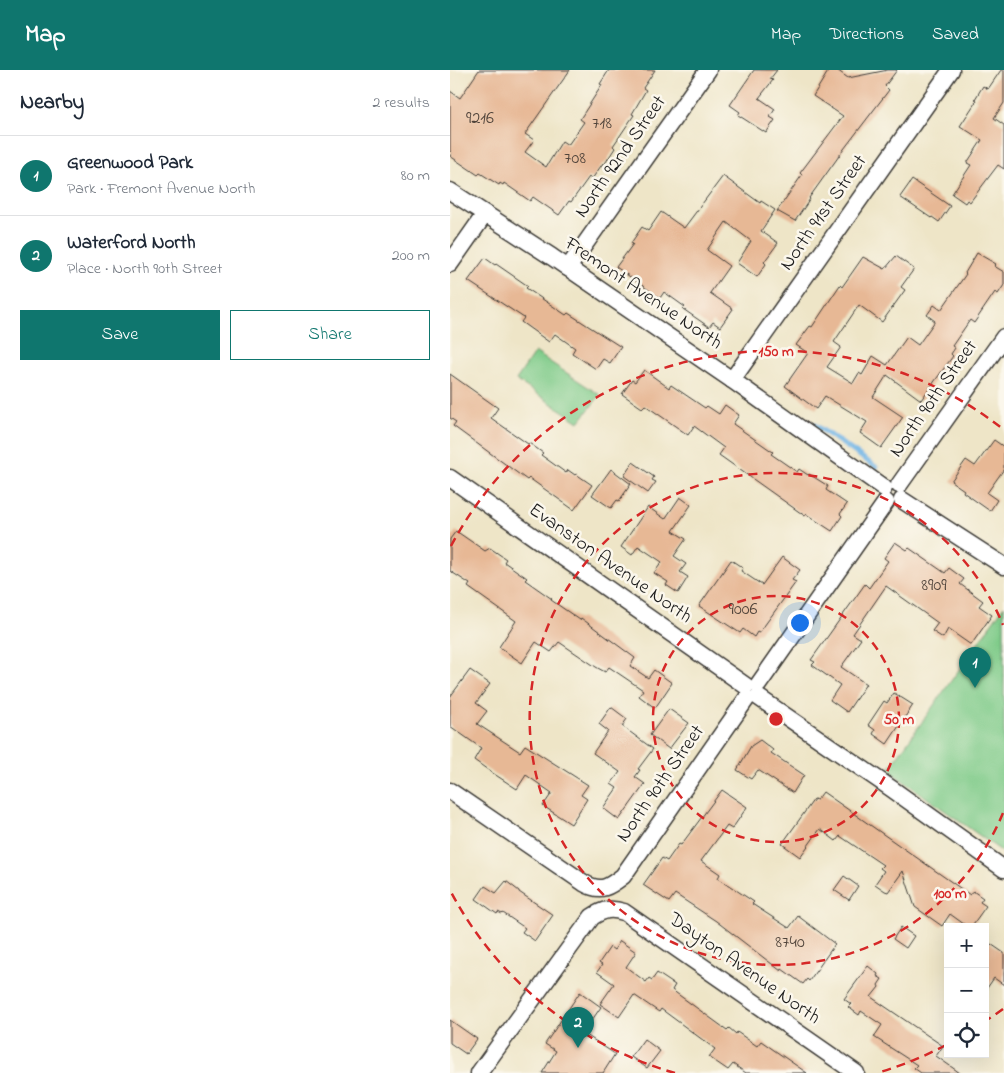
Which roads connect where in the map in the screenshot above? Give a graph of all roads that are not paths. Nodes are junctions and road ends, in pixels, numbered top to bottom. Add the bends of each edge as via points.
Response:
1 (708, 70) edge
2 (951, 70) edge
3 (450, 191) edge
4 (485, 214) junction
5 (450, 264) edge
6 (568, 268) junction
7 (1004, 337) edge
8 (732, 380) junction
9 (450, 478) edge
10 (893, 494) junction
11 (1004, 566) edge
12 (752, 691) junction
13 (450, 791) edge
14 (1004, 869) edge
15 (479, 1073) edge
16 (856, 1073) edge

1 - 6 street, North 92nd Street
2 - 8 street, North 91st Street
3 - 4 street, Fremont Avenue North
4 - 5 street
4 - 6 street, Fremont Avenue North
6 - 8 street, Fremont Avenue North
7 - 10 street, North 90th Street
8 - 10 street, Fremont Avenue North
9 - 12 street, Evanston Avenue North
10 - 11 street, Fremont Avenue North
10 - 12 street, North 90th Street
12 - 13 street, North 90th Street via 623,876 604,888 590,886
12 - 14 street, Evanston Avenue North
15 - 16 street, Dayton Avenue North via 592,917 605,909 624,912

